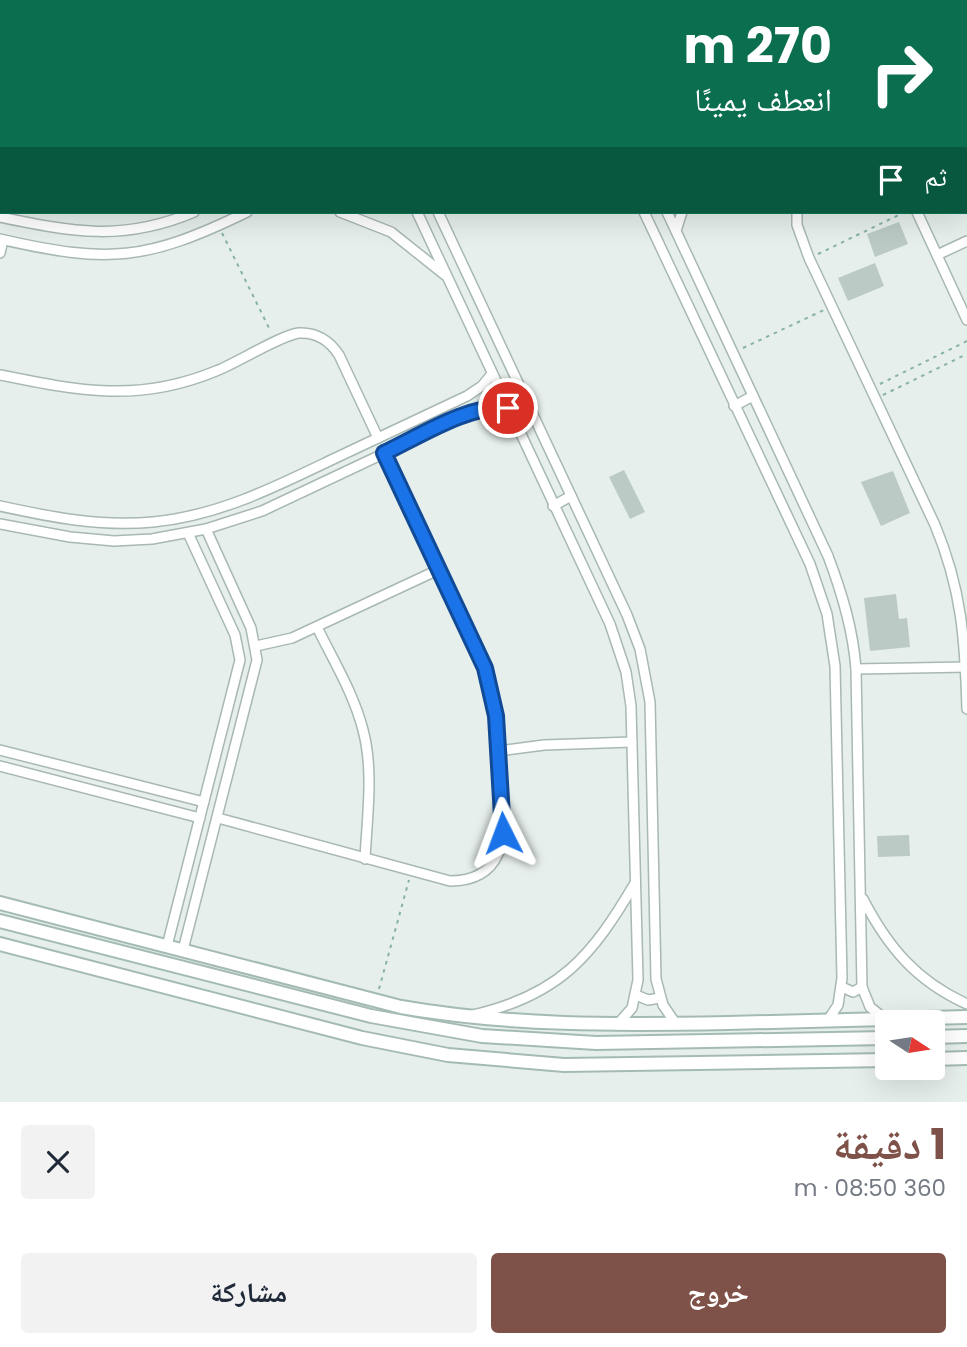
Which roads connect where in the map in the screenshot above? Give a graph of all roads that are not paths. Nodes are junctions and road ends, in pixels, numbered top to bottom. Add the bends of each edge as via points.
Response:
1 (188, 214) edge
2 (243, 214) edge
3 (345, 214) edge
4 (418, 214) edge
5 (439, 214) edge
6 (645, 214) edge
7 (668, 214) edge
8 (681, 214) edge
9 (797, 214) edge
10 (918, 214) edge
11 (0, 217) edge
12 (676, 231) junction
13 (1, 240) edge
14 (967, 241) edge
15 (0, 253) edge
16 (937, 255) junction
17 (448, 277) junction
18 (967, 320) edge
19 (492, 374) junction
20 (0, 376) edge
21 (475, 392) junction
22 (753, 396) junction
23 (734, 406) junction
24 (484, 408) junction
25 (508, 408) junction
26 (378, 438) junction
27 (384, 453) junction
28 (571, 496) junction
29 (0, 506) edge
30 (553, 506) junction
31 (133, 523) junction
32 (0, 524) edge
33 (206, 529) junction
34 (188, 533) junction
35 (134, 540) junction
36 (440, 569) junction
37 (317, 627) junction
38 (256, 646) junction
39 (966, 667) edge
40 (856, 669) junction
41 (967, 709) edge
42 (632, 742) junction
43 (0, 750) edge
44 (217, 750) junction
45 (498, 751) junction
46 (234, 755) junction
47 (0, 766) edge
48 (204, 802) junction
49 (200, 818) junction
50 (218, 818) junction
51 (365, 859) junction
52 (636, 881) junction
53 (861, 895) junction
54 (0, 902) edge
55 (0, 921) edge
56 (0, 944) edge
57 (167, 946) junction
58 (183, 950) junction
59 (842, 987) junction
60 (862, 987) junction
61 (636, 995) junction
62 (660, 998) junction
63 (967, 1004) edge
64 (875, 1011) edge
65 (463, 1017) junction
66 (967, 1017) edge
67 (945, 1018) edge
68 (875, 1019) edge
69 (828, 1020) junction
70 (677, 1024) junction
71 (617, 1025) junction
72 (967, 1036) edge
73 (945, 1037) edge
74 (875, 1038) edge
75 (967, 1058) edge
76 (945, 1059) edge
77 (875, 1060) edge

1 - 11 street via 149,228 116,233 65,230
2 - 13 street via 170,246 116,255 61,253
3 - 17 street via 391,232
4 - 17 street
5 - 28 street
6 - 23 street
7 - 12 street
8 - 12 street
9 - 39 street via 809,258 950,563 963,618
10 - 16 street
12 - 22 street
13 - 15 street
14 - 16 street
16 - 18 street
17 - 19 street
19 - 21 street
19 - 25 street
20 - 26 street via 89,392 149,391 205,376 291,335 305,333 319,336 339,355
21 - 24 street
21 - 26 street
22 - 23 street
22 - 40 street via 836,577
23 - 59 street via 810,564 831,632
24 - 25 street
24 - 27 street
25 - 30 street
26 - 31 street via 237,503 193,516
27 - 33 street via 262,511
27 - 36 street
28 - 30 street
28 - 62 street via 631,623 648,684
29 - 31 street via 72,520
30 - 42 street via 616,640 629,689
31 - 35 street
32 - 35 street via 70,537
33 - 34 street
33 - 38 street
34 - 35 street
34 - 44 street via 240,651
36 - 37 street
36 - 45 street via 485,668 494,700
37 - 38 street via 284,641
37 - 51 street via 364,732 369,769
38 - 46 street via 256,671
39 - 40 street
39 - 41 street
40 - 53 street
42 - 45 street
42 - 52 street
43 - 48 street
44 - 46 street
44 - 48 street
45 - 51 street via 503,833 494,862 475,877 458,881
46 - 50 street
47 - 49 street
48 - 49 street
49 - 57 street
50 - 51 street
50 - 58 street
52 - 61 street
52 - 65 street via 596,944 559,979 519,1000
53 - 60 street
53 - 63 street via 886,941 908,966 933,987
54 - 57 main road
55 - 74 main road via 371,1016 482,1036 596,1043
56 - 77 main road via 362,1038 457,1057 564,1065
57 - 58 main road
58 - 65 main road via 376,1000
59 - 60 street via 853,992
59 - 69 street
60 - 64 street
61 - 62 street
61 - 71 street
62 - 70 street
65 - 71 main road
66 - 67 main road
68 - 69 main road
69 - 70 main road
70 - 71 main road
72 - 73 main road
75 - 76 main road

